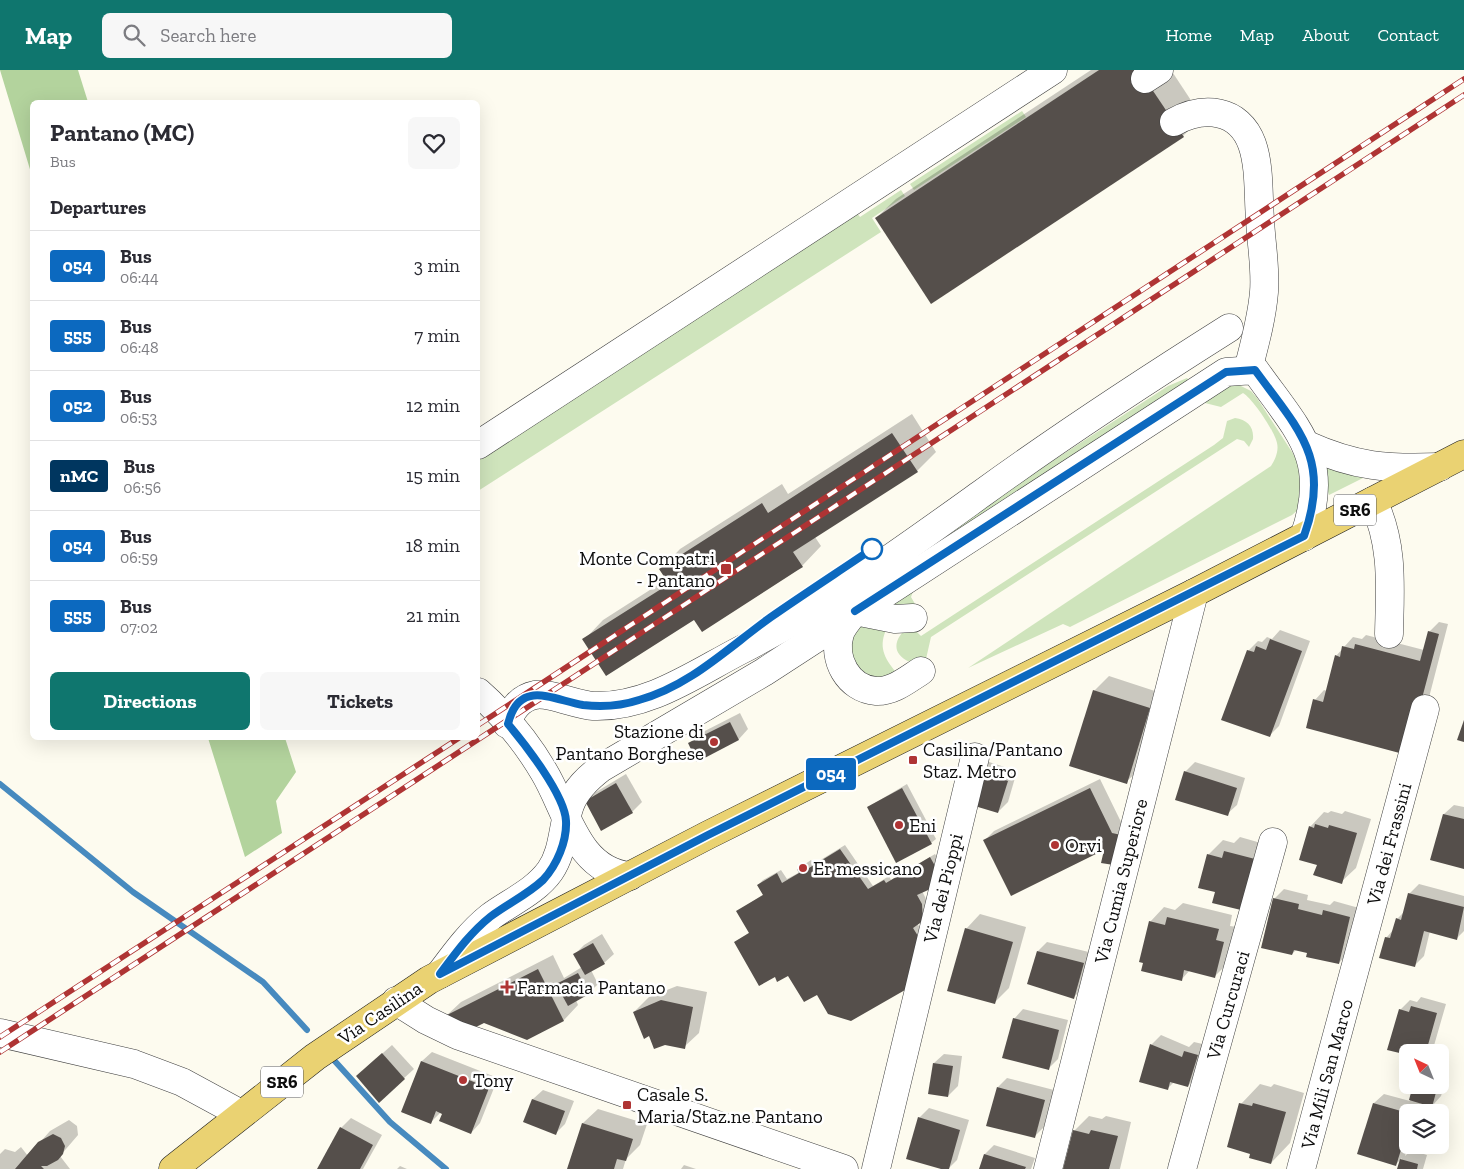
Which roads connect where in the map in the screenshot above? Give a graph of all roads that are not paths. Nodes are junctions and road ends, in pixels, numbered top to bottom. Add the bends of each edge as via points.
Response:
1 (1053, 70) edge
2 (1174, 122) dead end
3 (1229, 328) dead end
4 (1250, 362) dead end
5 (480, 445) edge
6 (1307, 445) junction
7 (1464, 454) edge
8 (1440, 467) junction
9 (1373, 501) junction
10 (1304, 536) junction
11 (1194, 593) junction
12 (855, 611) junction
13 (913, 618) dead end
14 (1389, 634) dead end
15 (921, 671) dead end
16 (480, 694) edge
17 (1425, 709) dead end
18 (508, 724) junction
19 (975, 757) dead end
20 (566, 820) junction
21 (1273, 842) dead end
22 (630, 876) junction
23 (440, 974) junction
24 (1353, 978) joint
25 (396, 1001) junction
26 (0, 1033) edge
27 (242, 1114) junction
28 (173, 1169) edge
29 (844, 1169) edge
30 (876, 1169) edge
31 (1048, 1169) edge
32 (1182, 1169) edge
33 (1302, 1169) edge

1 - 5 street
2 - 4 street via 1196,112 1218,112 1236,121 1252,145 1264,284 1261,316
3 - 18 street via 982,493 917,521 776,613 699,672 652,696 617,705 581,704 536,694 515,706
6 - 8 street via 1377,468
6 - 10 street via 1315,489 1312,514
6 - 12 street via 1255,370 1226,372
7 - 8 main road, Via Casilina / SR6
8 - 9 main road, Via Casilina / SR6
9 - 10 main road, Via Casilina / SR6
9 - 14 street via 1383,522 1390,561
10 - 11 main road, Via Casilina / SR6
11 - 22 main road, Via Casilina / SR6
11 - 31 street, Via Cumia Superiore
12 - 13 street via 895,619
12 - 15 street via 844,625 838,646 843,670 851,680 863,688 877,691 894,688
12 - 20 street via 764,672 602,768 578,789
16 - 18 street
17 - 24 street, Via dei Frassini
18 - 20 street via 543,770
19 - 30 street, Via dei Pioppi
20 - 22 street via 595,863 616,875
20 - 23 street via 562,844 549,873 529,892 480,926
21 - 32 street, Via Curcuraci
22 - 23 main road, Via Casilina / SR6
23 - 25 main road, Via Casilina / SR6
24 - 33 street, Via Mili San Marco
25 - 27 main road, Via Casilina / SR6 via 315,1057
25 - 29 street via 457,1034
26 - 27 street via 134,1064 191,1086
27 - 28 main road, Via Casilina / SR6

